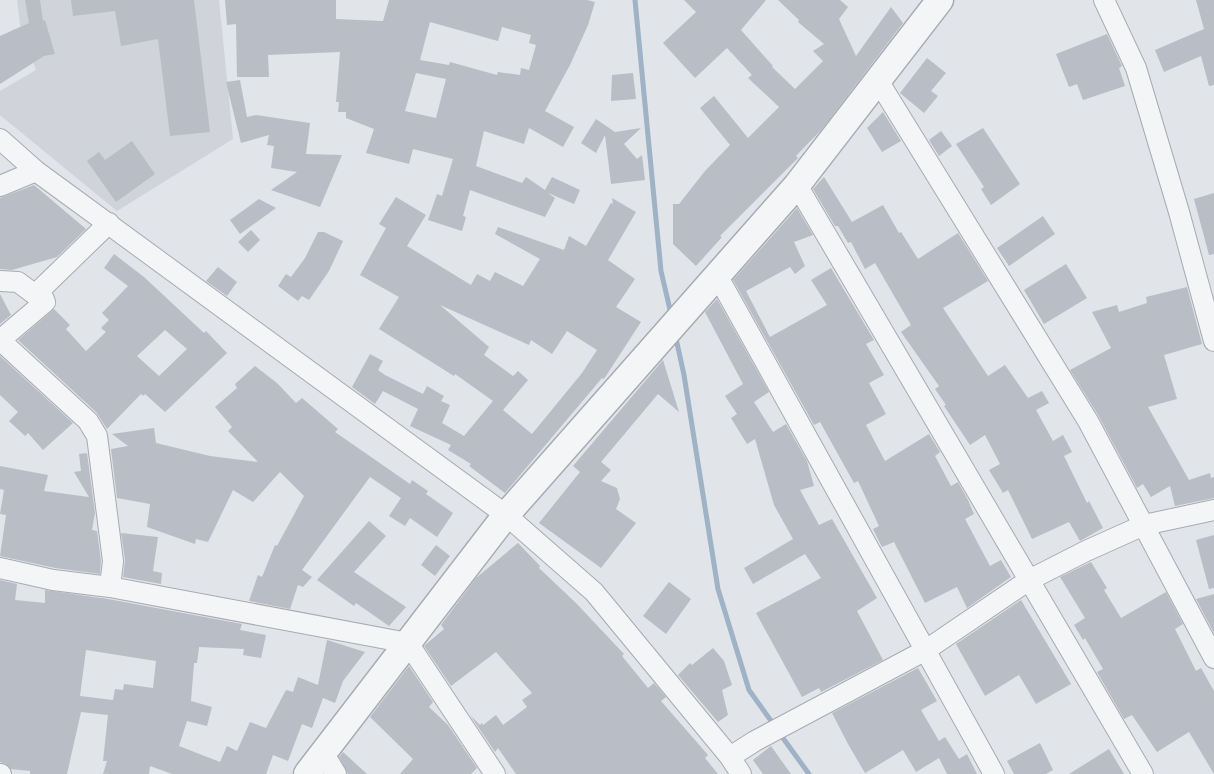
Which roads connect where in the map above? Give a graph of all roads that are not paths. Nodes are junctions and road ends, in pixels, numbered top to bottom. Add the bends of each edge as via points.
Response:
1 (940, 0) edge
2 (1104, 0) edge
3 (878, 79) junction
4 (0, 139) edge
5 (36, 171) junction
6 (798, 185) junction
7 (0, 186) edge
8 (109, 223) junction
9 (716, 275) junction
10 (0, 281) edge
11 (45, 302) junction
12 (0, 340) edge
13 (1214, 341) edge
14 (1214, 510) edge
15 (506, 515) junction
16 (1144, 525) junction
17 (0, 568) edge
18 (1029, 580) junction
19 (110, 587) junction
20 (408, 642) junction
21 (926, 650) junction
22 (1214, 658) edge
23 (730, 757) junction
24 (330, 764) edge
25 (307, 774) edge
26 (495, 774) edge
27 (741, 774) edge
28 (994, 774) edge
29 (1143, 774) edge

1 - 3 street
2 - 13 street via 1136,68
3 - 6 street
3 - 16 street via 1088,421
4 - 5 street
5 - 7 street
5 - 8 street
6 - 9 street
6 - 18 street
8 - 11 street via 40,290
8 - 15 street
9 - 15 street
9 - 21 street
10 - 11 street via 18,282
11 - 12 street
12 - 19 street via 88,421 97,436 113,561
14 - 16 street
15 - 20 street
15 - 23 street via 594,592
16 - 18 street
16 - 22 street
17 - 19 street via 53,580
18 - 21 street
18 - 29 street
19 - 20 street
20 - 24 street
20 - 26 street
21 - 23 street
21 - 28 street
23 - 27 street
24 - 25 street

